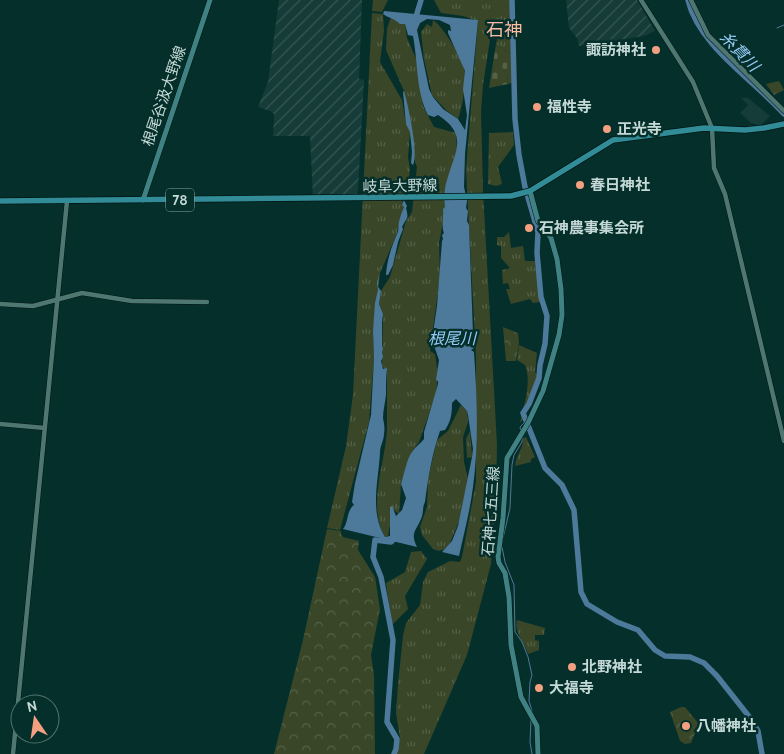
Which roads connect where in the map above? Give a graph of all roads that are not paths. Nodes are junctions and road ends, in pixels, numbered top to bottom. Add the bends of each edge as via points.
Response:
1 (210, 0) edge
2 (641, 0) edge
3 (691, 0) edge
4 (784, 111) edge
5 (784, 124) edge
6 (712, 128) junction
7 (527, 192) junction
8 (143, 200) junction
9 (67, 201) junction
10 (0, 202) edge
11 (58, 299) junction
12 (207, 302) dead end
13 (0, 304) edge
14 (0, 424) edge
15 (45, 428) junction
16 (784, 441) edge
17 (13, 754) edge
18 (538, 754) edge

1 - 8 main road, 根尾谷汲大野線
2 - 6 street via 693,82
3 - 4 street via 708,35
5 - 6 main road, 岐阜大野線 / 78 via 745,130
6 - 7 main road, 岐阜大野線 / 78 via 613,140
6 - 16 street via 714,168 725,194
7 - 8 main road, 岐阜大野線 / 78 via 482,197
7 - 18 main road, 石神七五三線 via 538,221 551,238 557,259 562,315 543,391 507,458 498,557 506,573 511,644 521,697 536,723
8 - 9 main road, 岐阜大野線 / 78
9 - 10 main road, 岐阜大野線 / 78
9 - 11 street
11 - 12 street via 82,293 132,301
11 - 13 street via 25,306
11 - 15 street
14 - 15 street
15 - 17 street

